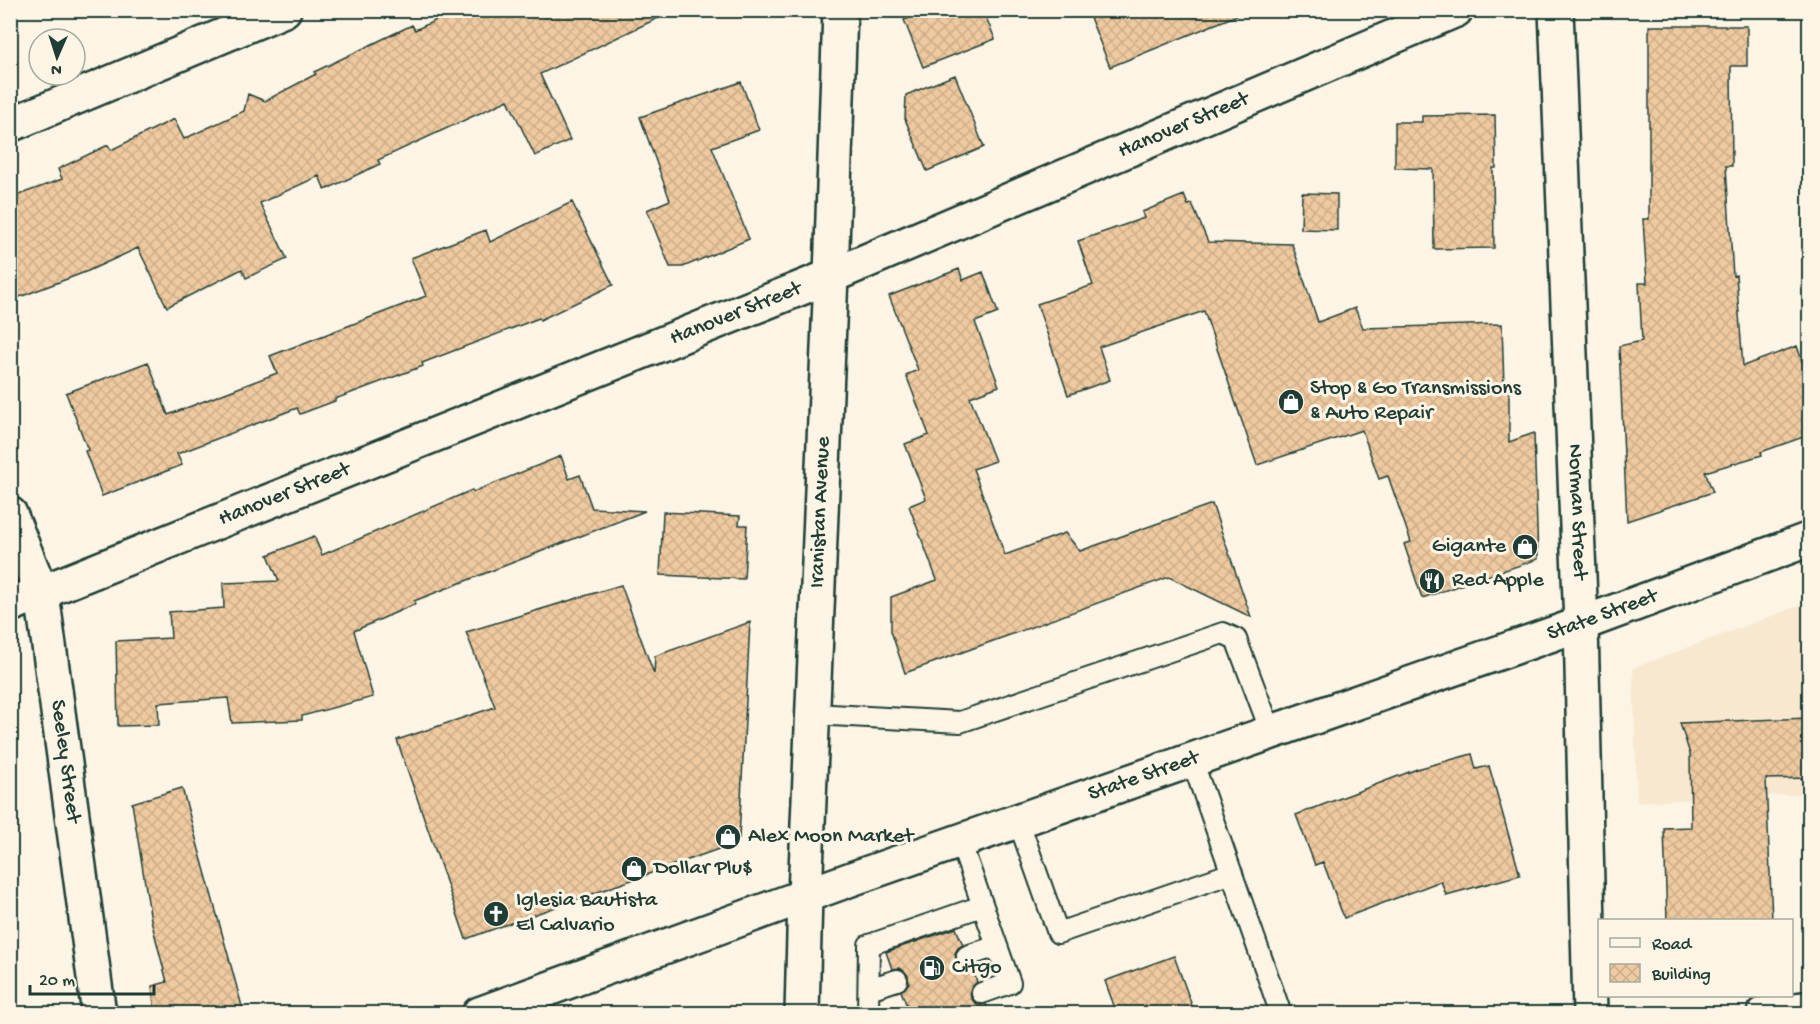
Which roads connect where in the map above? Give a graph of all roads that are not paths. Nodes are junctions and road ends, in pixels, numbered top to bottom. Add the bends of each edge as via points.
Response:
1 (284, 10) edge
2 (840, 10) edge
3 (1456, 10) edge
4 (1556, 10) edge
5 (10, 125) edge
6 (831, 276) junction
7 (10, 514) edge
8 (1809, 539) edge
9 (42, 594) junction
10 (10, 606) edge
11 (1581, 624) junction
12 (813, 714) junction
13 (1271, 732) junction
14 (1192, 760) junction
15 (1018, 820) junction
16 (960, 841) junction
17 (1232, 873) junction
18 (805, 895) junction
19 (982, 906) junction
20 (996, 946) junction
21 (967, 956) dead end
22 (897, 980) dead end
23 (869, 990) junction
24 (982, 993) dead end
25 (1809, 1008) edge
26 (99, 1014) edge
27 (479, 1014) edge
28 (802, 1014) edge
29 (868, 1014) edge
30 (1281, 1014) edge
31 (1590, 1014) edge
32 (1764, 1014) edge

1 - 5 street
2 - 6 street, Iranistan Avenue
3 - 6 street, Hanover Street
4 - 11 street, Norman Street
6 - 9 street, Hanover Street
6 - 12 street, Iranistan Avenue
7 - 9 street, Seeley Street
8 - 11 street, State Street
9 - 10 street, Hanover Street
9 - 26 street, Seeley Street
11 - 13 street, State Street
11 - 31 street, Norman Street
12 - 13 lane via 960,722 1223,633 1236,639
12 - 18 street, Iranistan Avenue
13 - 14 street, State Street
14 - 15 street, State Street
14 - 17 lane
15 - 16 street, State Street
15 - 17 lane via 1058,933
16 - 18 street, State Street
16 - 19 lane
17 - 30 lane
18 - 27 street, State Street
18 - 28 street, Iranistan Avenue
19 - 20 lane
19 - 23 lane via 869,945
20 - 21 lane
20 - 24 lane via 1010,983
22 - 23 lane
23 - 29 lane
25 - 32 street

